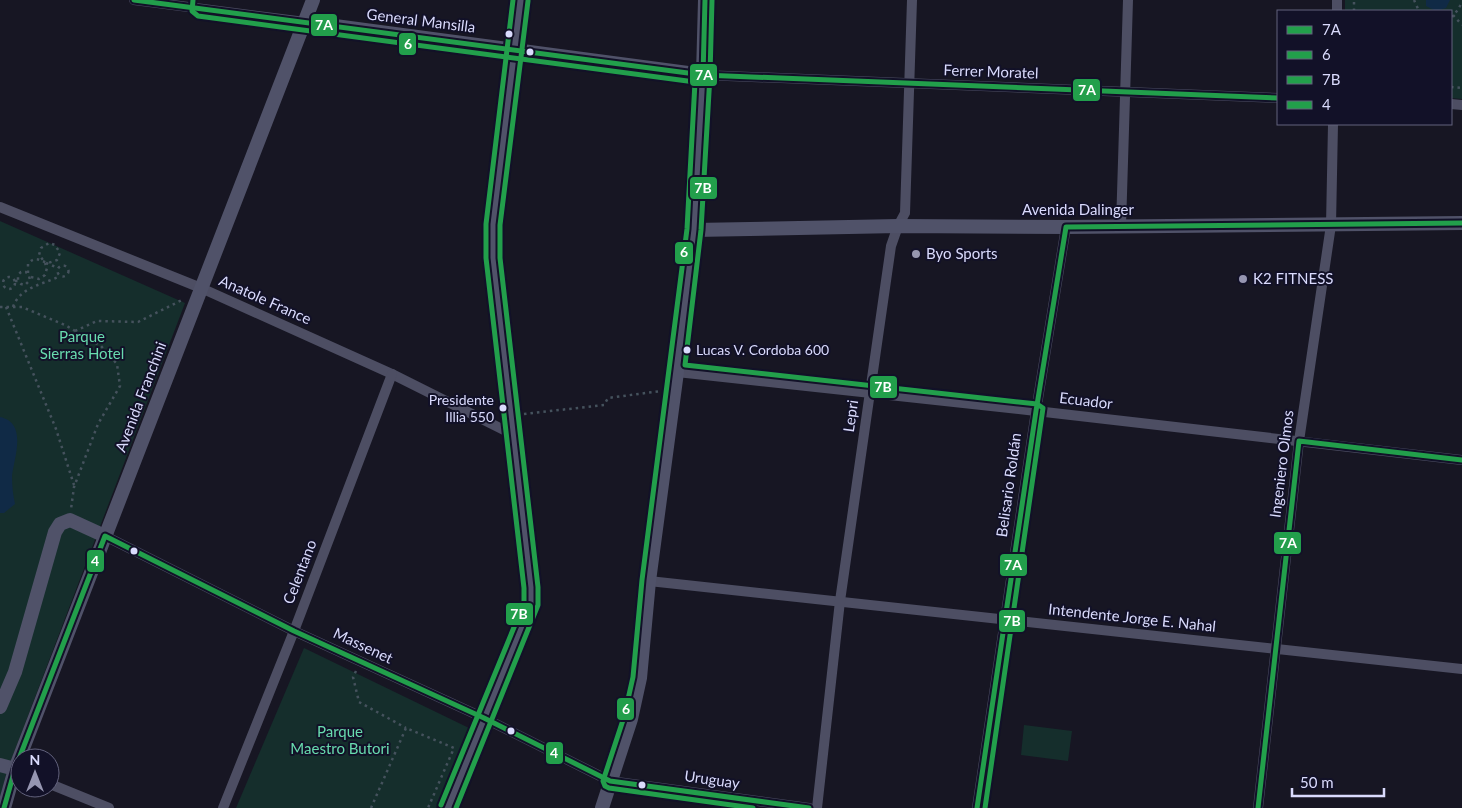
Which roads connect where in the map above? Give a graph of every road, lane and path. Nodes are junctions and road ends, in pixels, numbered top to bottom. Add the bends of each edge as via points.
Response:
1 (134, 0) edge
2 (314, 0) edge
3 (521, 0) edge
4 (705, 0) edge
5 (912, 0) edge
6 (1128, 0) edge
7 (1462, 2) edge
8 (200, 4) edge
9 (1452, 16) edge
10 (305, 22) junction
11 (1462, 25) edge
12 (515, 50) junction
13 (703, 75) junction
14 (910, 84) junction
15 (1126, 93) junction
16 (1277, 98) edge
17 (1333, 125) edge
18 (0, 207) edge
19 (1462, 223) edge
20 (1331, 225) junction
21 (898, 226) junction
22 (1121, 226) junction
23 (1066, 227) junction
24 (694, 230) junction
25 (44, 261) junction
26 (58, 268) junction
27 (28, 275) junction
28 (60, 276) junction
29 (16, 281) junction
30 (201, 288) junction
31 (0, 307) edge
32 (6, 307) junction
33 (13, 307) junction
34 (75, 331) junction
35 (677, 372) junction
36 (392, 374) junction
37 (675, 389) junction
38 (870, 393) junction
39 (1036, 410) junction
40 (510, 415) junction
41 (512, 434) junction
42 (1299, 441) junction
43 (1462, 460) edge
44 (74, 487) junction
45 (70, 520) junction
46 (105, 536) junction
47 (649, 581) junction
48 (840, 602) junction
49 (1005, 619) junction
50 (294, 631) junction
51 (1277, 649) junction
52 (361, 661) junction
53 (1462, 669) edge
54 (0, 708) edge
55 (484, 718) junction
56 (406, 728) junction
57 (25, 748) edge
58 (610, 781) junction
59 (60, 788) edge
60 (10, 790) edge
61 (4, 808) edge
62 (110, 808) edge
63 (223, 808) edge
64 (371, 808) edge
65 (428, 808) edge
66 (448, 808) edge
67 (602, 808) edge
68 (809, 808) edge
69 (817, 808) edge
70 (977, 808) edge
71 (1258, 808) edge

1 - 8 street, General Mansilla
2 - 10 street, Avenida Franchini
3 - 12 street
4 - 13 street
5 - 14 street, Lepri
6 - 15 street
7 - 9 path
8 - 10 street, General Mansilla
9 - 11 path
10 - 12 street, General Mansilla
10 - 30 street, Avenida Franchini
12 - 13 street, General Mansilla
12 - 40 street via 492,258
13 - 14 street, Ferrer Moratel
13 - 24 street
14 - 15 street, Ferrer Moratel
14 - 21 street, Lepri via 905,213
15 - 16 street, Ferrer Moratel
15 - 22 street
17 - 20 street, Ingeniero Olmos
18 - 30 street, Anatole France
19 - 20 street, Avenida Dalinger
20 - 22 street, Avenida Dalinger
20 - 42 street, Ingeniero Olmos
21 - 23 street, Avenida Dalinger
21 - 24 street, Avenida Dalinger
21 - 38 street, Lepri via 892,246
22 - 23 street, Avenida Dalinger
23 - 39 street, Belisario Roldán
24 - 35 street
25 - 25 path via 51,263 59,257 56,244 49,243 41,248 39,255
25 - 26 path
25 - 27 path via 30,261
25 - 27 path via 45,275 36,279
26 - 28 path
26 - 28 path via 64,265 68,269 67,274
27 - 29 path via 20,273
27 - 29 path via 30,280 25,285
28 - 33 path via 23,291
29 - 29 path via 7,277 3,286 11,290
30 - 34 path via 138,322 97,321
30 - 36 street, Anatole France
30 - 46 street, Avenida Franchini
31 - 32 path
32 - 33 path
32 - 44 path via 56,429
33 - 34 path
34 - 44 path via 101,346 118,364 120,386 98,424
35 - 37 street
35 - 38 street, Ecuador
36 - 41 street, Anatole France
36 - 50 street, Celentano
37 - 40 path via 608,398 604,405
37 - 47 street
38 - 39 street, Ecuador
38 - 48 street, Lepri
39 - 42 street, Ecuador
39 - 49 street, Belisario Roldán
40 - 41 street
41 - 55 street via 531,604
42 - 43 street, Ecuador
42 - 51 street, Ingeniero Olmos
44 - 45 path
45 - 46 street
45 - 54 street via 60,524 50,544 15,672
46 - 50 street, Massenet
46 - 57 street, Avenida Franchini
47 - 48 street, Intendente Jorge E. Nahal
47 - 58 street via 640,678 631,719
48 - 49 street, Intendente Jorge E. Nahal
48 - 69 street, Lepri
49 - 51 street, Intendente Jorge E. Nahal
49 - 70 street, Belisario Roldán
50 - 52 street, Massenet
50 - 63 street, Celentano
51 - 53 street, Intendente Jorge E. Nahal
51 - 71 street, Ingeniero Olmos
52 - 55 street, Massenet
52 - 56 path via 353,677 359,702
55 - 58 street, Massenet
55 - 66 street
56 - 64 path
56 - 65 path via 454,748
58 - 67 street
58 - 68 street, Uruguay
59 - 62 street
60 - 61 street, Avenida Franchini

